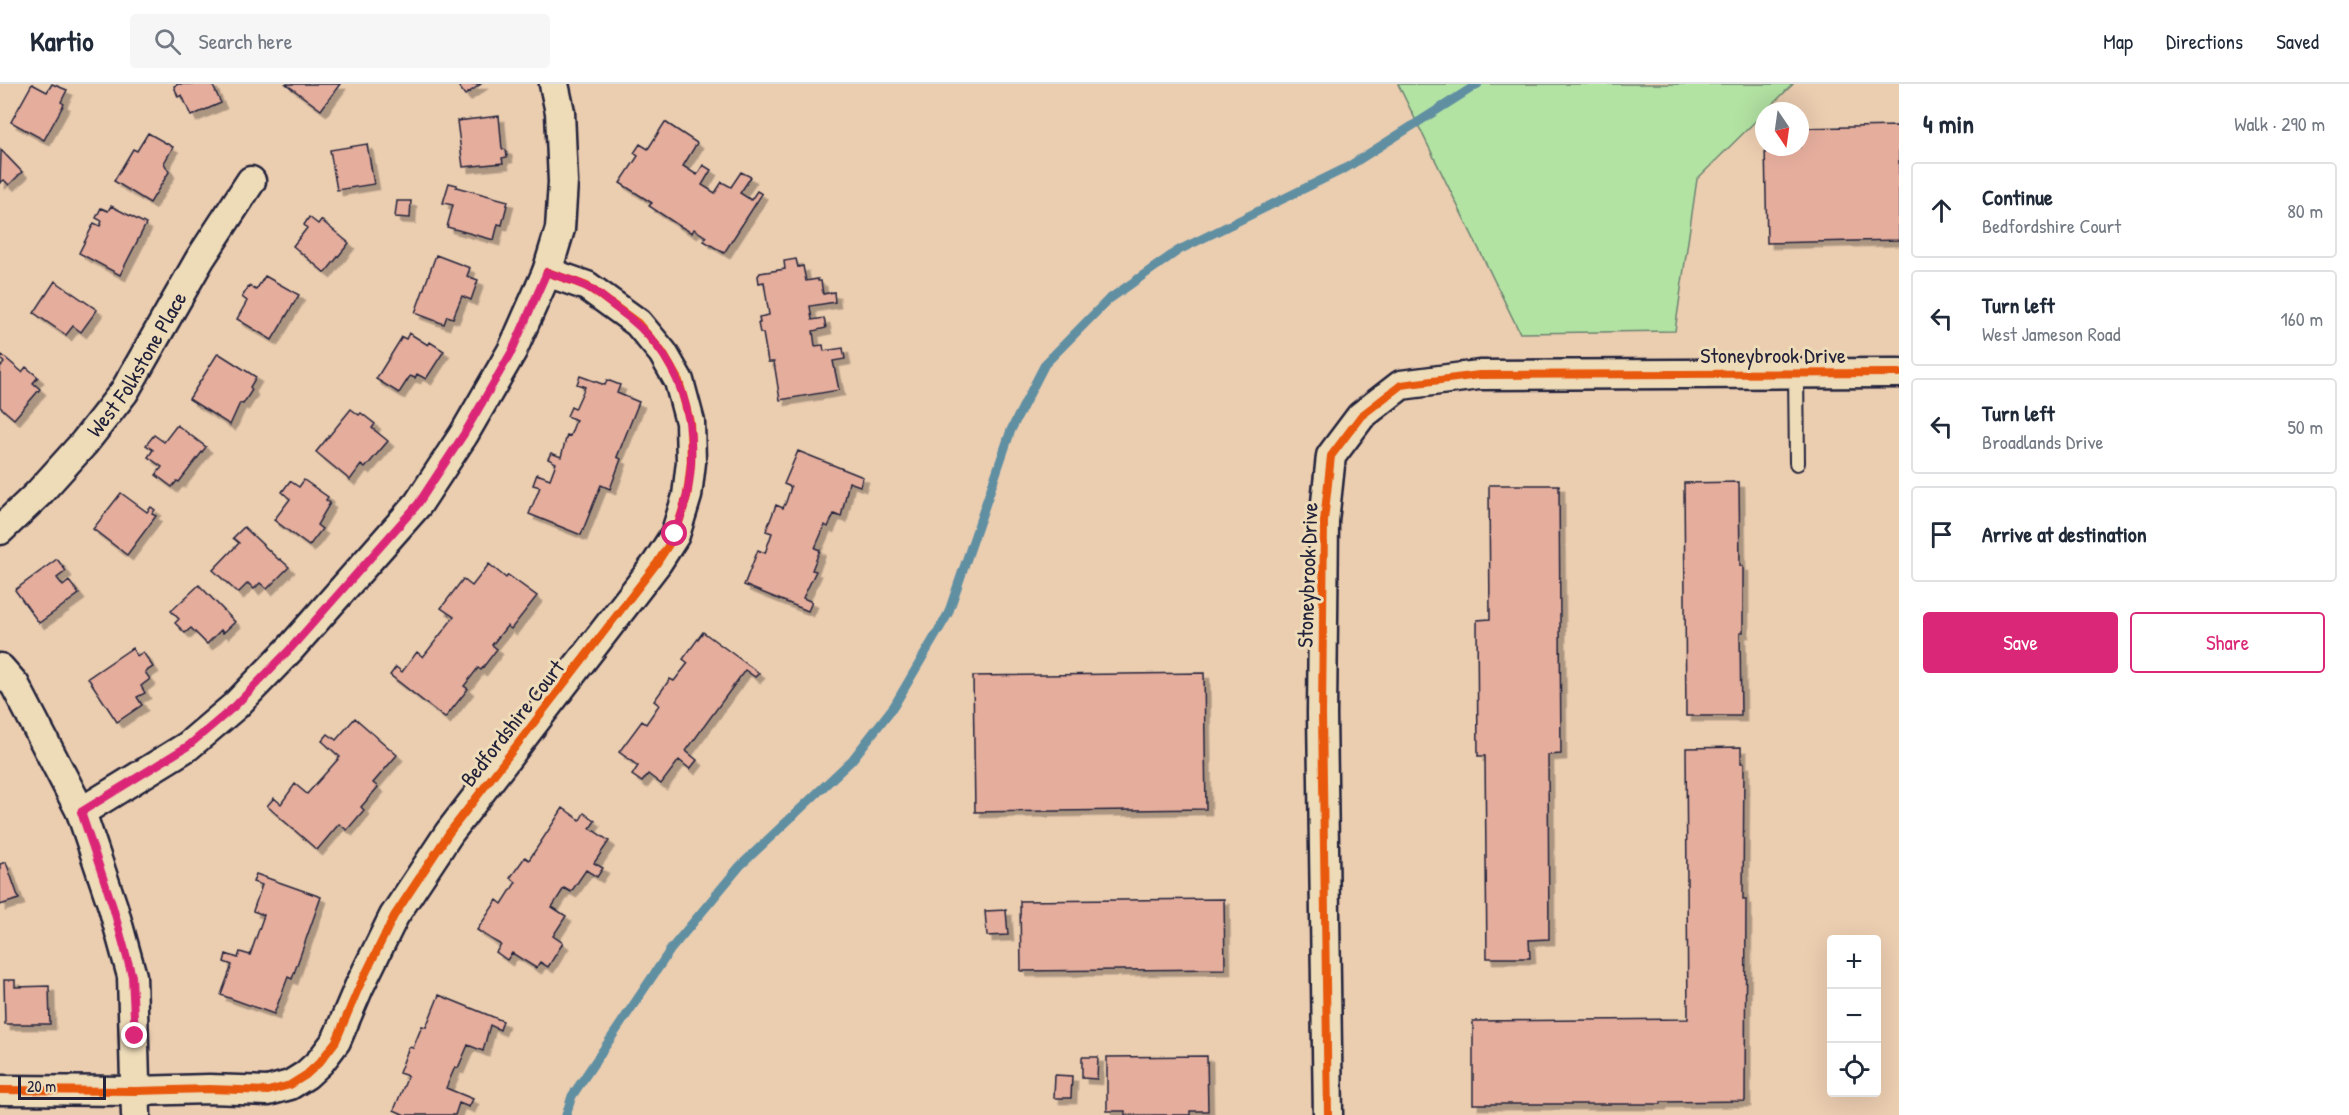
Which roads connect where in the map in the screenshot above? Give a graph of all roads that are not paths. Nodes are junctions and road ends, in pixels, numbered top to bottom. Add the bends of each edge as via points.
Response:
1 (554, 84) edge
2 (251, 181) dead end
3 (547, 272) junction
4 (1796, 373) junction
5 (1899, 373) edge
6 (1797, 463) dead end
7 (0, 530) edge
8 (0, 668) edge
9 (81, 812) junction
10 (0, 1090) edge
11 (136, 1103) edge
12 (1328, 1115) edge

1 - 3 street via 560,112 563,182 560,230
2 - 7 street, West Folkstone Place via 200,259 124,392 77,451
3 - 9 street via 512,351 418,504 235,706 188,746
3 - 11 street, Bedfordshire Court via 587,286 638,323 663,353 679,381 690,422 691,462 687,496 675,534 657,563 449,833 394,916 336,1041 320,1062 290,1085 268,1091 208,1089
4 - 5 street, Stoneybrook Drive
4 - 6 lane
4 - 12 street, Stoneybrook Drive via 1479,375 1401,385 1361,416 1331,456 1324,521 1322,702
8 - 9 street via 15,685
9 - 11 street via 132,976
10 - 11 street, Bedfordshire Court

